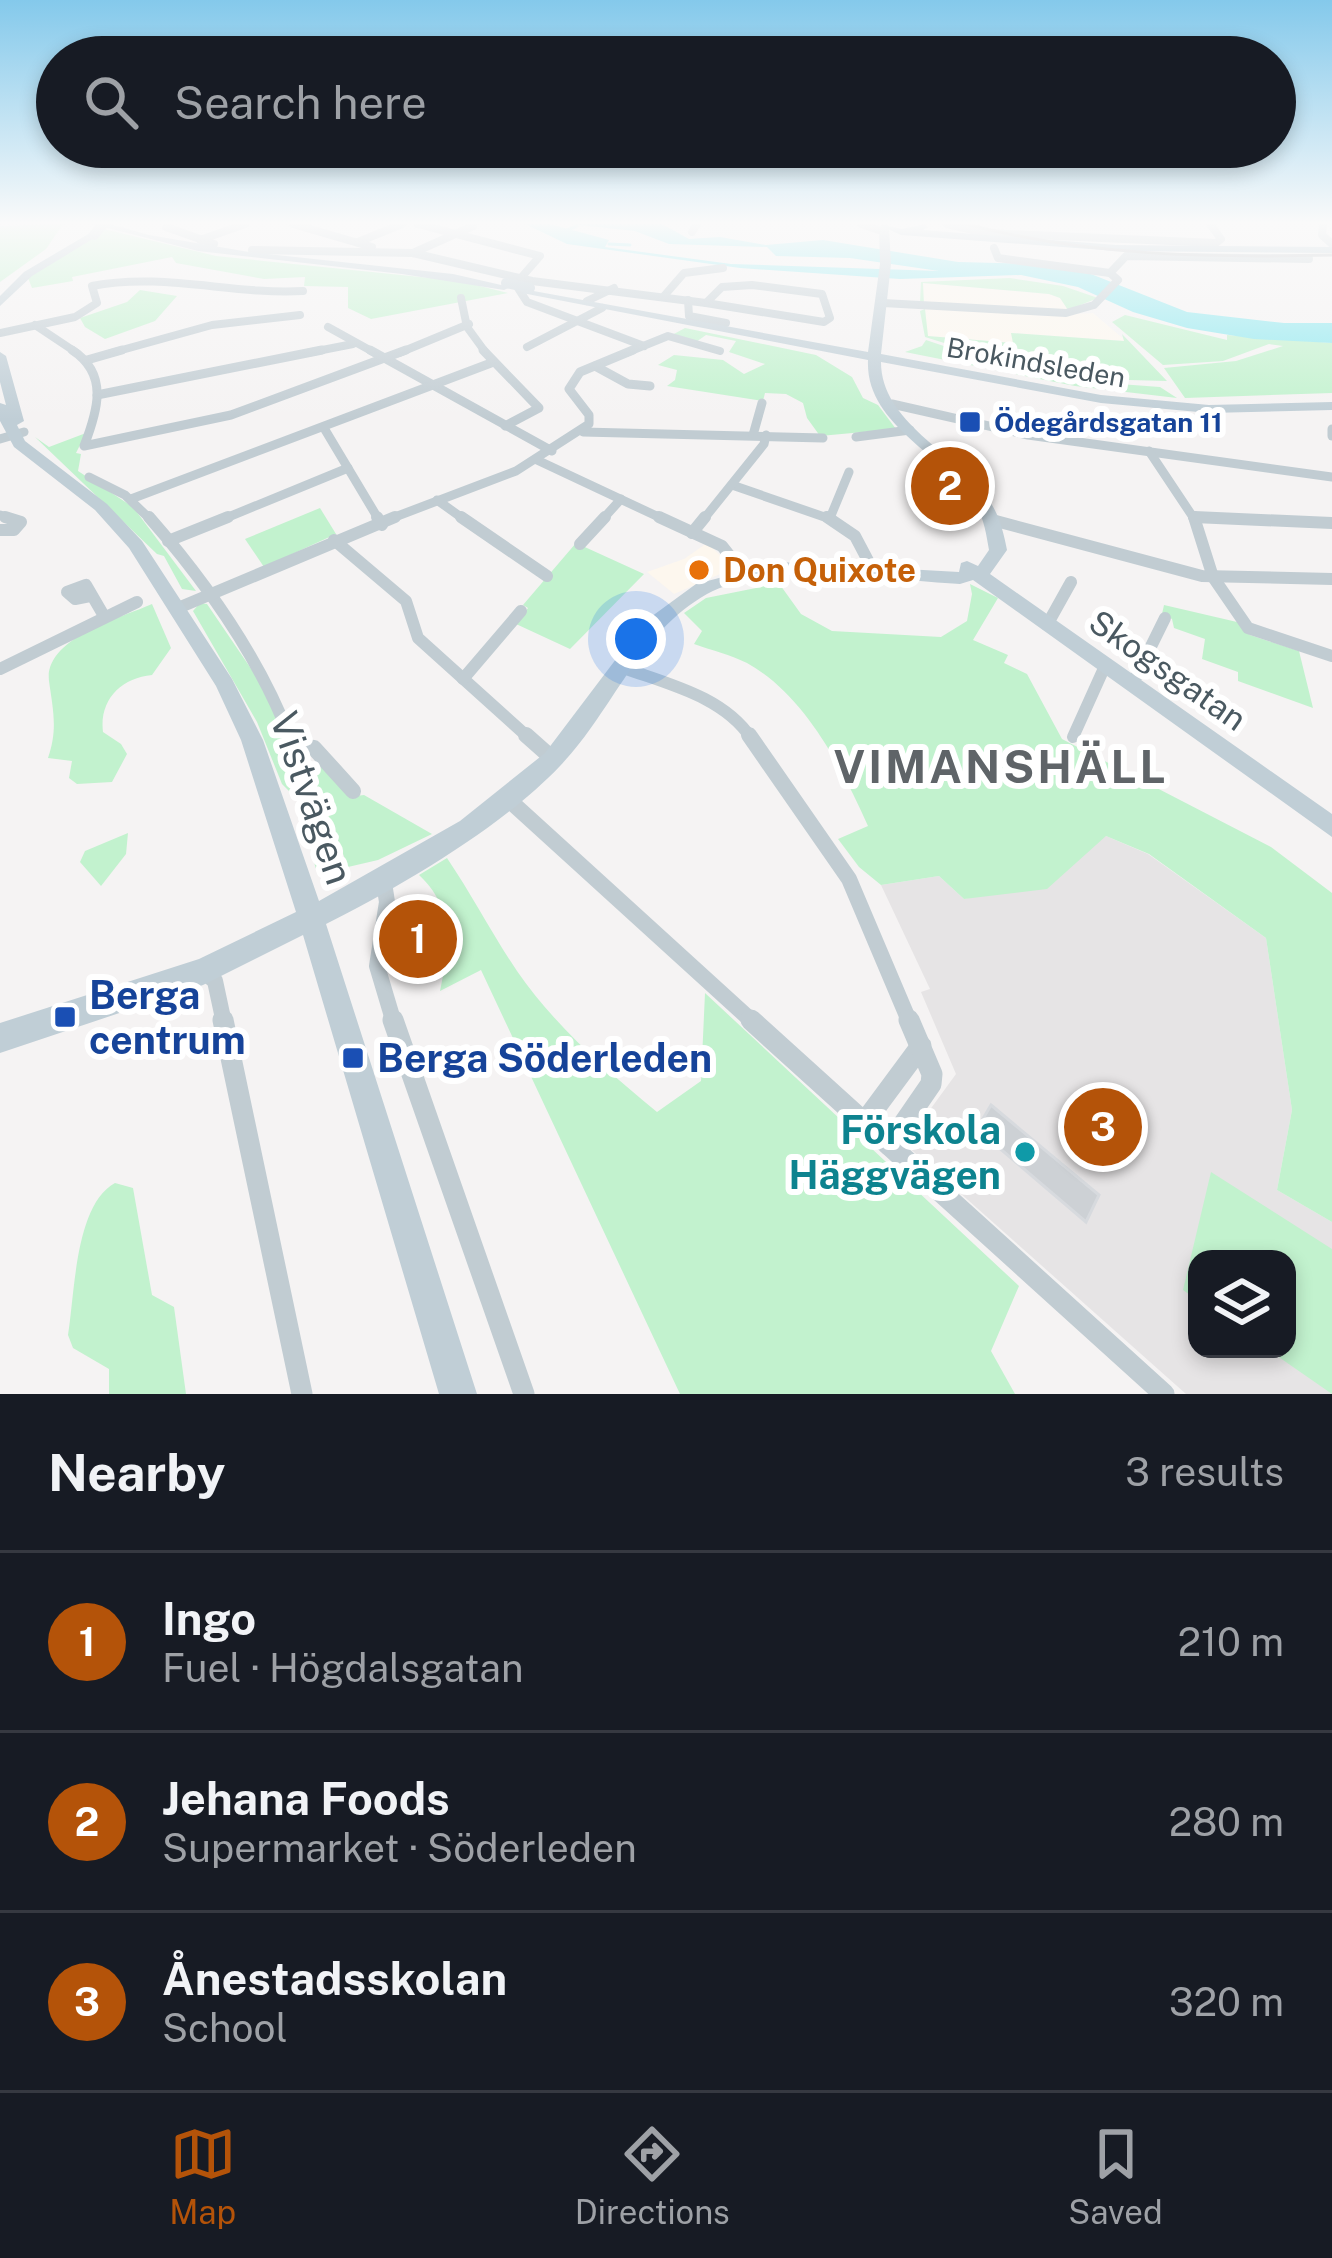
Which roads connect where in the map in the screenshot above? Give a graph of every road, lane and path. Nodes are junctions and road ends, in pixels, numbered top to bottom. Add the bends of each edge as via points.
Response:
1 (93, 289) edge
2 (224, 289) edge
3 (518, 289) edge
4 (535, 289) edge
5 (615, 289) edge
6 (616, 289) edge
7 (623, 289) edge
8 (670, 289) edge
9 (720, 289) edge
10 (793, 289) edge
11 (887, 289) edge
12 (1110, 289) edge
13 (303, 291) dead end
14 (664, 296) junction
15 (461, 298) dead end
16 (688, 300) junction
17 (706, 303) junction
18 (887, 303) junction
19 (605, 307) junction
20 (581, 309) junction
21 (300, 315) dead end
22 (726, 323) dead end
23 (469, 324) junction
24 (35, 325) junction
25 (328, 327) dead end
26 (0, 333) edge
27 (353, 344) junction
28 (644, 346) junction
29 (527, 347) dead end
30 (843, 349) junction
31 (720, 351) dead end
32 (881, 353) junction
33 (0, 356) edge
34 (87, 360) junction
35 (384, 360) junction
36 (491, 363) junction
37 (595, 366) junction
38 (650, 386) dead end
39 (4, 388) edge
40 (434, 388) junction
41 (98, 395) junction
42 (1332, 402) edge
43 (762, 403) dead end
44 (892, 404) junction
45 (0, 407) edge
46 (505, 426) junction
47 (324, 428) junction
48 (910, 430) junction
49 (584, 431) junction
50 (753, 435) junction
51 (766, 435) junction
52 (12, 436) edge
53 (856, 437) dead end
54 (824, 438) dead end
55 (552, 451) junction
56 (1149, 452) junction
57 (536, 460) junction
58 (348, 468) junction
59 (849, 472) dead end
60 (1332, 477) edge
61 (78, 479) junction
62 (732, 485) junction
63 (131, 499) junction
64 (621, 499) junction
65 (437, 500) junction
66 (830, 518) junction
67 (1194, 518) junction
68 (1332, 523) edge
69 (382, 525) junction
70 (997, 528) junction
71 (692, 532) junction
72 (334, 540) junction
73 (168, 541) junction
74 (580, 544) dead end
75 (972, 570) junction
76 (874, 572) junction
77 (744, 574) junction
78 (547, 576) dead end
79 (1213, 577) junction
80 (1332, 579) edge
81 (1071, 582) dead end
82 (90, 596) dead end
83 (206, 596) junction
84 (137, 602) dead end
85 (178, 608) junction
86 (521, 610) dead end
87 (104, 616) junction
88 (1165, 618) dead end
89 (1047, 625) junction
90 (1332, 656) edge
91 (1105, 666) junction
92 (621, 667) junction
93 (0, 669) edge
94 (463, 679) junction
95 (1132, 685) junction
96 (1073, 736) dead end
97 (553, 759) junction
98 (353, 791) dead end
99 (509, 800) junction
100 (1332, 827) edge
101 (383, 876) junction
102 (308, 912) junction
103 (203, 971) junction
104 (157, 984) junction
105 (0, 1039) edge
106 (921, 1046) junction
107 (864, 1123) junction
108 (889, 1145) junction
109 (302, 1394) edge
110 (458, 1394) edge
111 (524, 1394) edge
112 (1164, 1394) edge

1 - 24 street via 97,303 86,312
2 - 13 street
3 - 20 street via 521,298
4 - 20 main road
5 - 20 street
6 - 19 street
7 - 14 street
8 - 14 street
9 - 17 street
10 - 17 street via 822,294 830,318
11 - 18 main road
12 - 18 street via 1083,310 1046,314
14 - 16 street
15 - 23 street
16 - 17 street
16 - 22 street via 689,316
18 - 32 main road
19 - 20 main road
19 - 30 main road
20 - 28 street
20 - 29 street
21 - 34 street via 216,324
23 - 35 street
23 - 36 street
24 - 26 street
24 - 34 street
25 - 27 street
27 - 35 street
27 - 41 street
28 - 31 street via 668,336
28 - 37 street
30 - 32 main road
30 - 32 main road
32 - 42 main road, Brokindsleden via 1130,397
32 - 42 main road, Brokindsleden via 1144,404 1232,410
32 - 44 main road
33 - 39 main road, Vistvägen
34 - 41 street
35 - 40 street
35 - 41 street via 154,438 84,446
36 - 40 street
36 - 46 street via 538,408
37 - 38 street
37 - 49 street via 569,384 589,415
39 - 52 main road, Vistvägen
40 - 46 street
40 - 47 street
43 - 50 street
44 - 48 main road
44 - 56 street
45 - 52 main road, Vistvägen
46 - 55 street
47 - 58 street
47 - 63 street
48 - 53 street
48 - 70 main road via 983,499
49 - 50 street
49 - 55 street
50 - 51 street
51 - 54 street
51 - 62 street
52 - 61 main road, Vistvägen
55 - 57 street
56 - 60 street
56 - 67 street
57 - 64 street
57 - 65 street
58 - 69 street
58 - 73 street
59 - 66 street
61 - 63 street, Vistvägen
61 - 85 main road, Vistvägen
62 - 66 street
62 - 71 street
63 - 73 street, Vistvägen
64 - 71 street
64 - 74 street
65 - 69 street
65 - 78 street
66 - 76 street via 866,546
67 - 68 street
67 - 79 street
69 - 72 street
70 - 75 main road via 995,558
70 - 79 street
71 - 77 street via 722,546
72 - 83 street
72 - 94 street via 404,598 412,631
73 - 83 street, Vistvägen
75 - 76 main road
75 - 89 main road, Skogsgatan
76 - 77 main road via 796,567
77 - 92 main road via 678,603
79 - 80 street
79 - 90 street via 1252,632
81 - 89 street
82 - 87 street
83 - 85 street
83 - 98 street, Vistvägen via 269,687 293,746 314,748
84 - 87 street
85 - 102 main road, Vistvägen via 252,740
86 - 94 street
87 - 93 street
88 - 95 street
89 - 91 main road, Skogsgatan
91 - 95 main road, Skogsgatan
91 - 96 street
92 - 97 main road
92 - 106 street via 710,701 749,729 850,879
94 - 97 street
95 - 100 main road, Skogsgatan
97 - 99 main road
99 - 101 main road
99 - 107 street
101 - 102 main road
101 - 111 street via 390,903 377,950 379,980
102 - 103 main road
102 - 104 main road
102 - 110 main road, Vistvägen
103 - 104 main road
103 - 109 street via 215,981
104 - 105 main road
106 - 107 street
106 - 108 street via 932,1080
107 - 108 street
108 - 112 street

